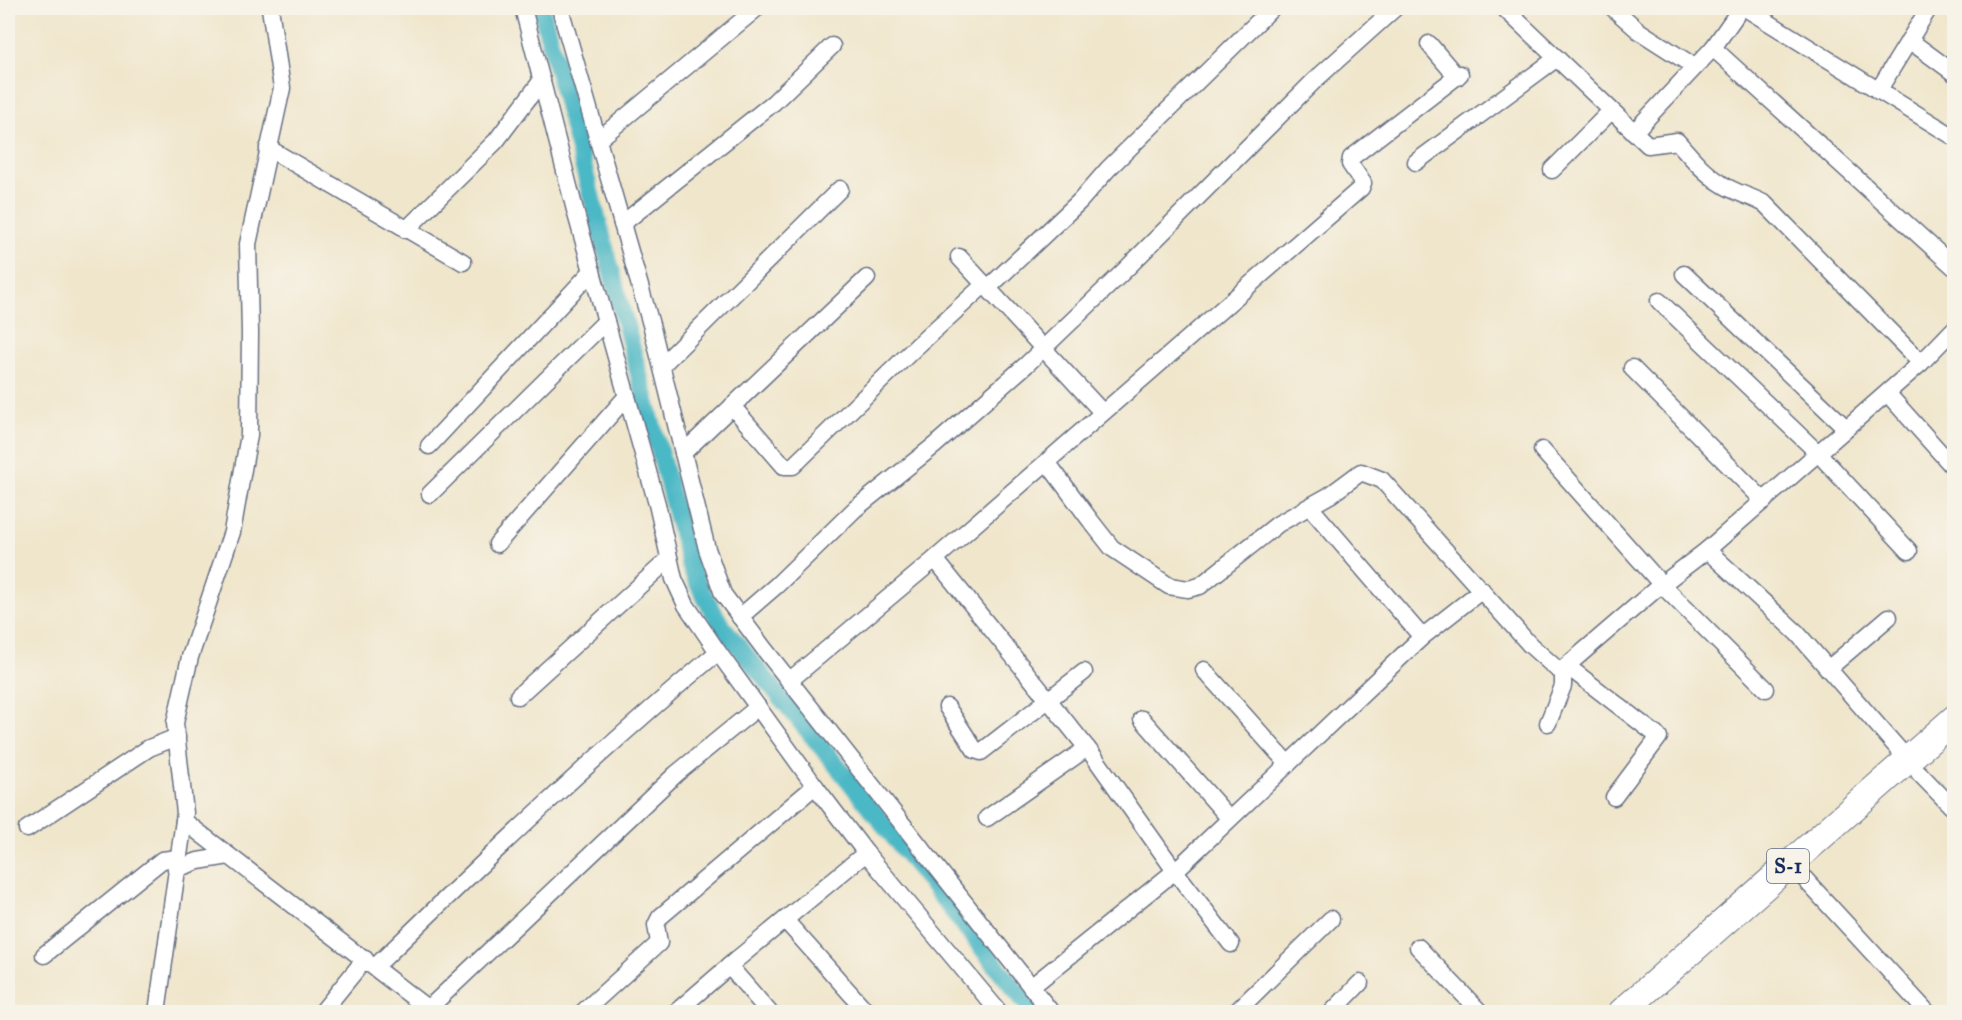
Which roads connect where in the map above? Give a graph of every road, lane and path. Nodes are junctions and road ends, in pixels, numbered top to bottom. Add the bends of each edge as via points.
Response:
1 (270, 8) edge
2 (523, 8) edge
3 (560, 8) edge
4 (757, 8) edge
5 (1272, 8) edge
6 (1395, 8) edge
7 (1504, 8) edge
8 (1613, 8) edge
9 (1743, 8) edge
10 (1929, 8) edge
11 (1909, 40) junction
12 (1429, 44) dead end
13 (832, 46) dead end
14 (1713, 48) junction
15 (1557, 58) junction
16 (1695, 67) junction
17 (1954, 73) edge
18 (542, 80) junction
19 (1878, 91) junction
20 (1611, 111) junction
21 (1634, 132) junction
22 (1954, 137) edge
23 (598, 140) junction
24 (268, 148) junction
25 (1416, 162) dead end
26 (1552, 170) dead end
27 (840, 189) dead end
28 (622, 224) junction
29 (406, 230) junction
30 (959, 257) dead end
31 (462, 262) dead end
32 (1954, 267) edge
33 (592, 271) junction
34 (1684, 274) dead end
35 (867, 278) dead end
36 (987, 286) junction
37 (1659, 301) dead end
38 (606, 321) junction
39 (1954, 329) edge
40 (1043, 348) junction
41 (1921, 363) junction
42 (662, 365) junction
43 (1632, 368) dead end
44 (1887, 393) junction
45 (627, 396) junction
46 (732, 406) junction
47 (1102, 412) junction
48 (1846, 428) junction
49 (429, 446) dead end
50 (1542, 450) dead end
51 (683, 453) junction
52 (1818, 453) junction
53 (1047, 462) junction
54 (1954, 468) edge
55 (430, 494) dead end
56 (1764, 501) junction
57 (1310, 507) junction
58 (497, 544) dead end
59 (1707, 550) junction
60 (1909, 551) dead end
61 (935, 558) junction
62 (669, 559) junction
63 (1662, 585) junction
64 (1482, 590) junction
65 (740, 617) junction
66 (1889, 617) dead end
67 (1422, 637) junction
68 (718, 652) junction
69 (1565, 668) junction
70 (1828, 669) junction
71 (1204, 670) dead end
72 (1084, 672) dead end
73 (789, 681) junction
74 (1766, 689) dead end
75 (518, 696) dead end
76 (1049, 701) junction
77 (758, 707) junction
78 (947, 707) dead end
79 (1142, 719) dead end
80 (1954, 719) edge
81 (1548, 723) dead end
82 (177, 737) junction
83 (1954, 741) edge
84 (1087, 748) junction
85 (1288, 764) junction
86 (1913, 766) junction
87 (815, 786) junction
88 (1614, 797) dead end
89 (1954, 809) edge
90 (987, 818) dead end
91 (1228, 818) junction
92 (184, 821) junction
93 (27, 829) dead end
94 (866, 853) junction
95 (229, 856) junction
96 (177, 864) junction
97 (1174, 871) junction
98 (1802, 876) junction
99 (1332, 919) dead end
100 (785, 920) junction
101 (1231, 944) dead end
102 (1418, 947) dead end
103 (1707, 948) junction
104 (44, 955) dead end
105 (370, 963) junction
106 (729, 966) junction
107 (1360, 983) dead end
108 (1031, 987) junction
109 (1921, 1010) edge
110 (430, 1011) edge
111 (157, 1012) edge
112 (322, 1012) edge
113 (583, 1012) edge
114 (676, 1012) edge
115 (769, 1012) edge
116 (867, 1012) edge
117 (999, 1012) edge
118 (1051, 1012) edge
119 (1236, 1012) edge
120 (1332, 1012) edge
121 (1480, 1012) edge
122 (1622, 1012) edge
123 (1647, 1012) edge

1 - 24 street via 282,88
2 - 18 street
3 - 23 street
4 - 23 street
5 - 36 street via 1080,201
6 - 40 street via 1315,80
7 - 15 street
8 - 16 street via 1639,31
9 - 14 street
9 - 19 street
10 - 11 street
11 - 17 street
11 - 19 street
12 - 47 street via 1459,75 1351,158 1350,164 1363,183 1361,188
13 - 28 street via 773,104
14 - 16 street
14 - 32 street
15 - 20 street
15 - 25 street
16 - 21 street
18 - 29 street via 496,141
18 - 33 street
19 - 22 street
20 - 21 street
20 - 26 street
21 - 41 street via 1648,145 1677,141 1722,184 1765,204
23 - 28 street
24 - 29 street
24 - 82 street via 248,244 249,435 232,532 190,657 175,723
27 - 42 street
28 - 42 street
29 - 31 street
30 - 36 street
33 - 38 street
33 - 49 street
34 - 48 street
35 - 46 street
36 - 40 street
36 - 46 street via 917,346 793,466 784,466
37 - 52 street
38 - 45 street
38 - 55 street
39 - 41 street
40 - 47 street
40 - 65 street via 935,445 855,509
41 - 44 street
42 - 51 street
43 - 56 street
44 - 48 street
44 - 54 street
45 - 58 street
45 - 62 street
46 - 51 street
47 - 53 street
48 - 52 street
50 - 63 street
51 - 65 street via 707,549 723,594
52 - 56 street
52 - 60 street
53 - 57 street via 1112,548 1169,586 1200,586 1278,524
53 - 61 street
56 - 59 street
57 - 64 street via 1361,472 1382,480
57 - 67 street
59 - 63 street
59 - 70 street via 1797,633
61 - 73 street
61 - 76 street
62 - 68 street via 686,605
62 - 75 street
63 - 69 street
63 - 74 street
64 - 67 street
64 - 69 street via 1530,645 1557,669
65 - 73 street
66 - 70 street
67 - 85 street
68 - 77 street
68 - 105 street
69 - 81 street via 1563,686
69 - 88 street via 1659,737
70 - 86 street
71 - 85 street
72 - 76 street
73 - 108 street
76 - 78 street via 981,752 975,750
76 - 84 street
77 - 87 street
77 - 110 street via 676,774
79 - 91 street
80 - 86 main road, S-1
82 - 92 street
82 - 93 street via 149,748
83 - 86 main road, S-1
84 - 90 street
84 - 97 street
85 - 91 street
86 - 89 street
86 - 98 main road, S-1
86 - 103 main road, S-1
87 - 94 street
87 - 113 street via 660,917 656,925 659,943
91 - 97 street
92 - 95 street
92 - 96 street
94 - 100 street
94 - 117 street
95 - 96 street
95 - 105 street
96 - 104 street via 162,860
96 - 111 street
97 - 101 street
97 - 108 street
98 - 103 main road, S-1
98 - 109 street
99 - 119 street
100 - 106 street
100 - 116 street
102 - 121 street
103 - 122 main road, S-1
103 - 123 main road, S-1
105 - 110 street
105 - 112 street
106 - 114 street
106 - 115 street
107 - 120 street
108 - 118 street

